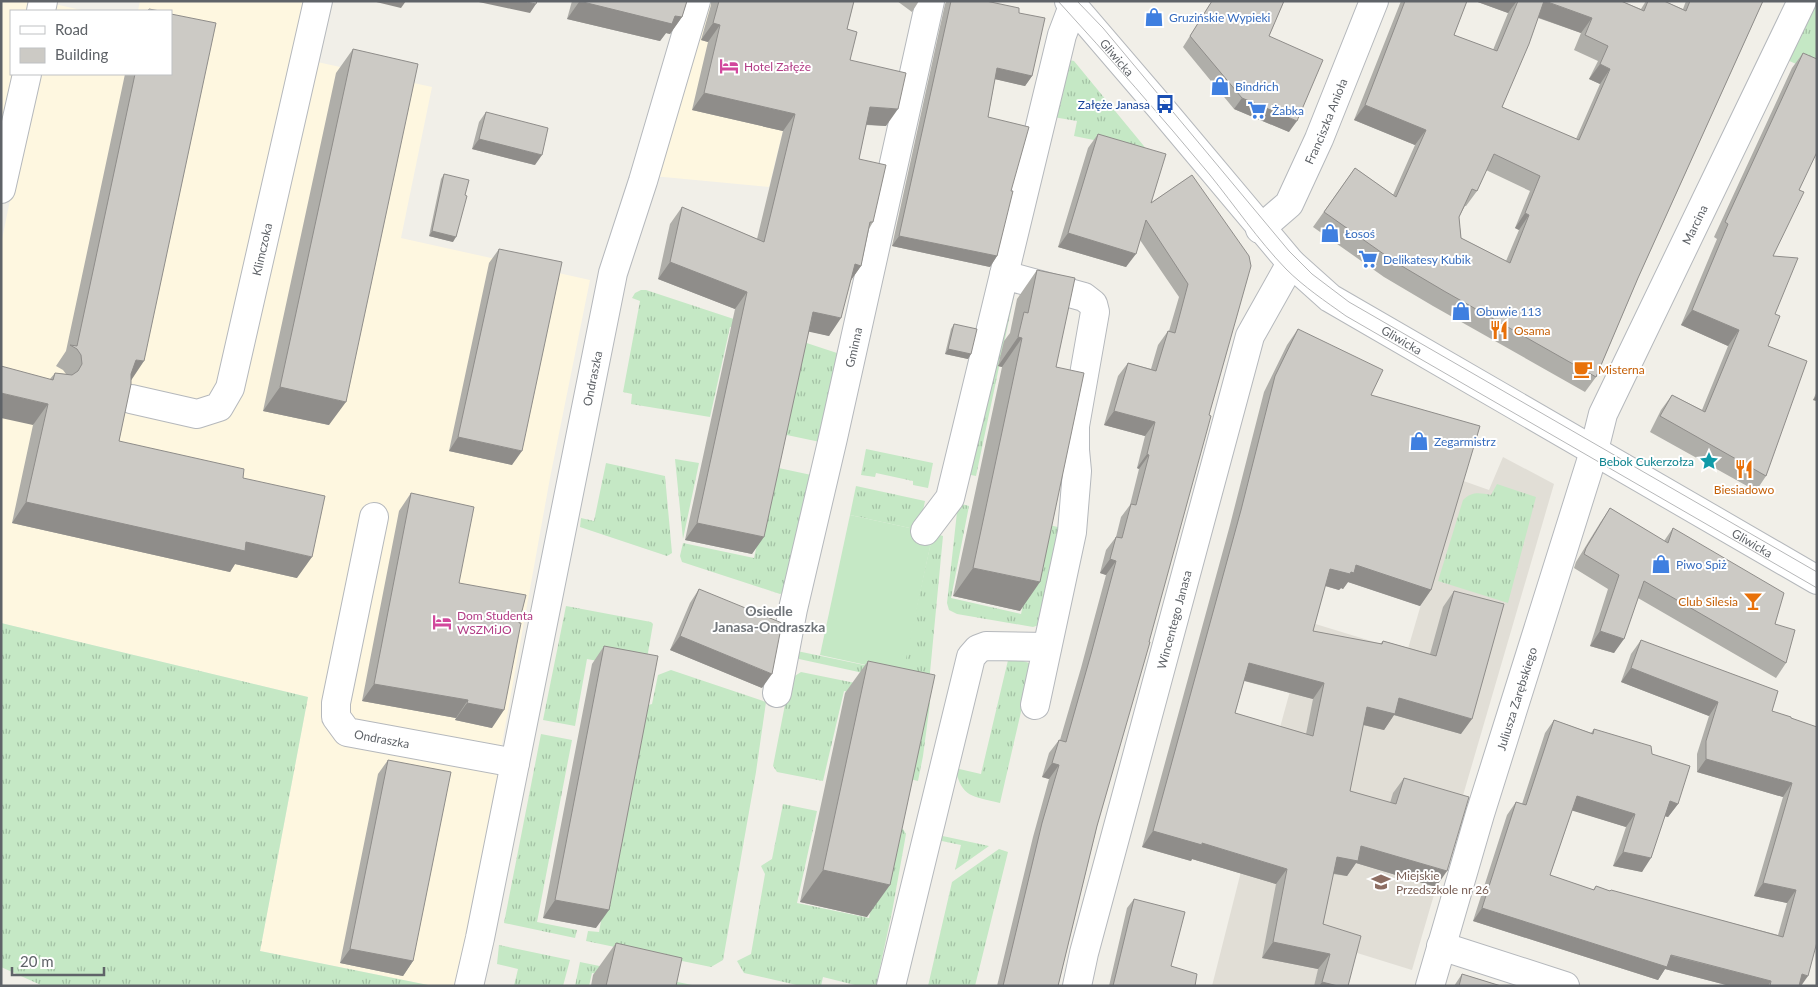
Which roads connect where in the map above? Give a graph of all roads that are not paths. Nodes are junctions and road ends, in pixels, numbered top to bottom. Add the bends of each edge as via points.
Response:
1 (318, 1) edge
2 (696, 1) edge
3 (930, 1) edge
4 (1374, 1) edge
5 (1802, 1) edge
6 (1071, 4) edge
7 (27, 75) edge
8 (7, 138) edge
9 (1, 189) edge
10 (1260, 229) junction
11 (1291, 263) junction
12 (1004, 275) junction
13 (131, 399) edge
14 (1594, 451) junction
15 (374, 517) dead end
16 (925, 531) dead end
17 (1817, 580) edge
18 (1047, 646) junction
19 (777, 693) dead end
20 (1035, 705) dead end
21 (515, 763) junction
22 (1441, 946) junction
23 (469, 986) edge
24 (891, 986) edge
25 (1077, 986) edge
26 (1430, 986) edge
27 (1565, 986) edge

1 - 13 street, Klimczoka via 230,388 219,407 197,414
2 - 21 street, Ondraszka via 613,272
3 - 19 street, Gminna via 793,609
4 - 10 street, Franciszka Anioła via 1319,139 1289,204
5 - 14 street, Marcina via 1602,414
6 - 10 street, Gliwicka
6 - 12 street
7 - 8 street
8 - 9 street
10 - 11 street, Gliwicka
11 - 14 street, Gliwicka via 1330,298
11 - 25 street, Wincentego Janasa via 1250,336
12 - 16 street via 950,498
12 - 18 street via 1084,297 1093,304 1095,312 1075,426 1077,471 1072,532
14 - 17 street, Gliwicka
14 - 22 street, Juliusza Zarębskiego
15 - 21 street, Ondraszka via 336,703 336,717 347,732
18 - 20 street
18 - 24 street via 986,646 971,657
21 - 23 street, Ondraszka
22 - 26 street, Juliusza Zarębskiego
22 - 27 street

